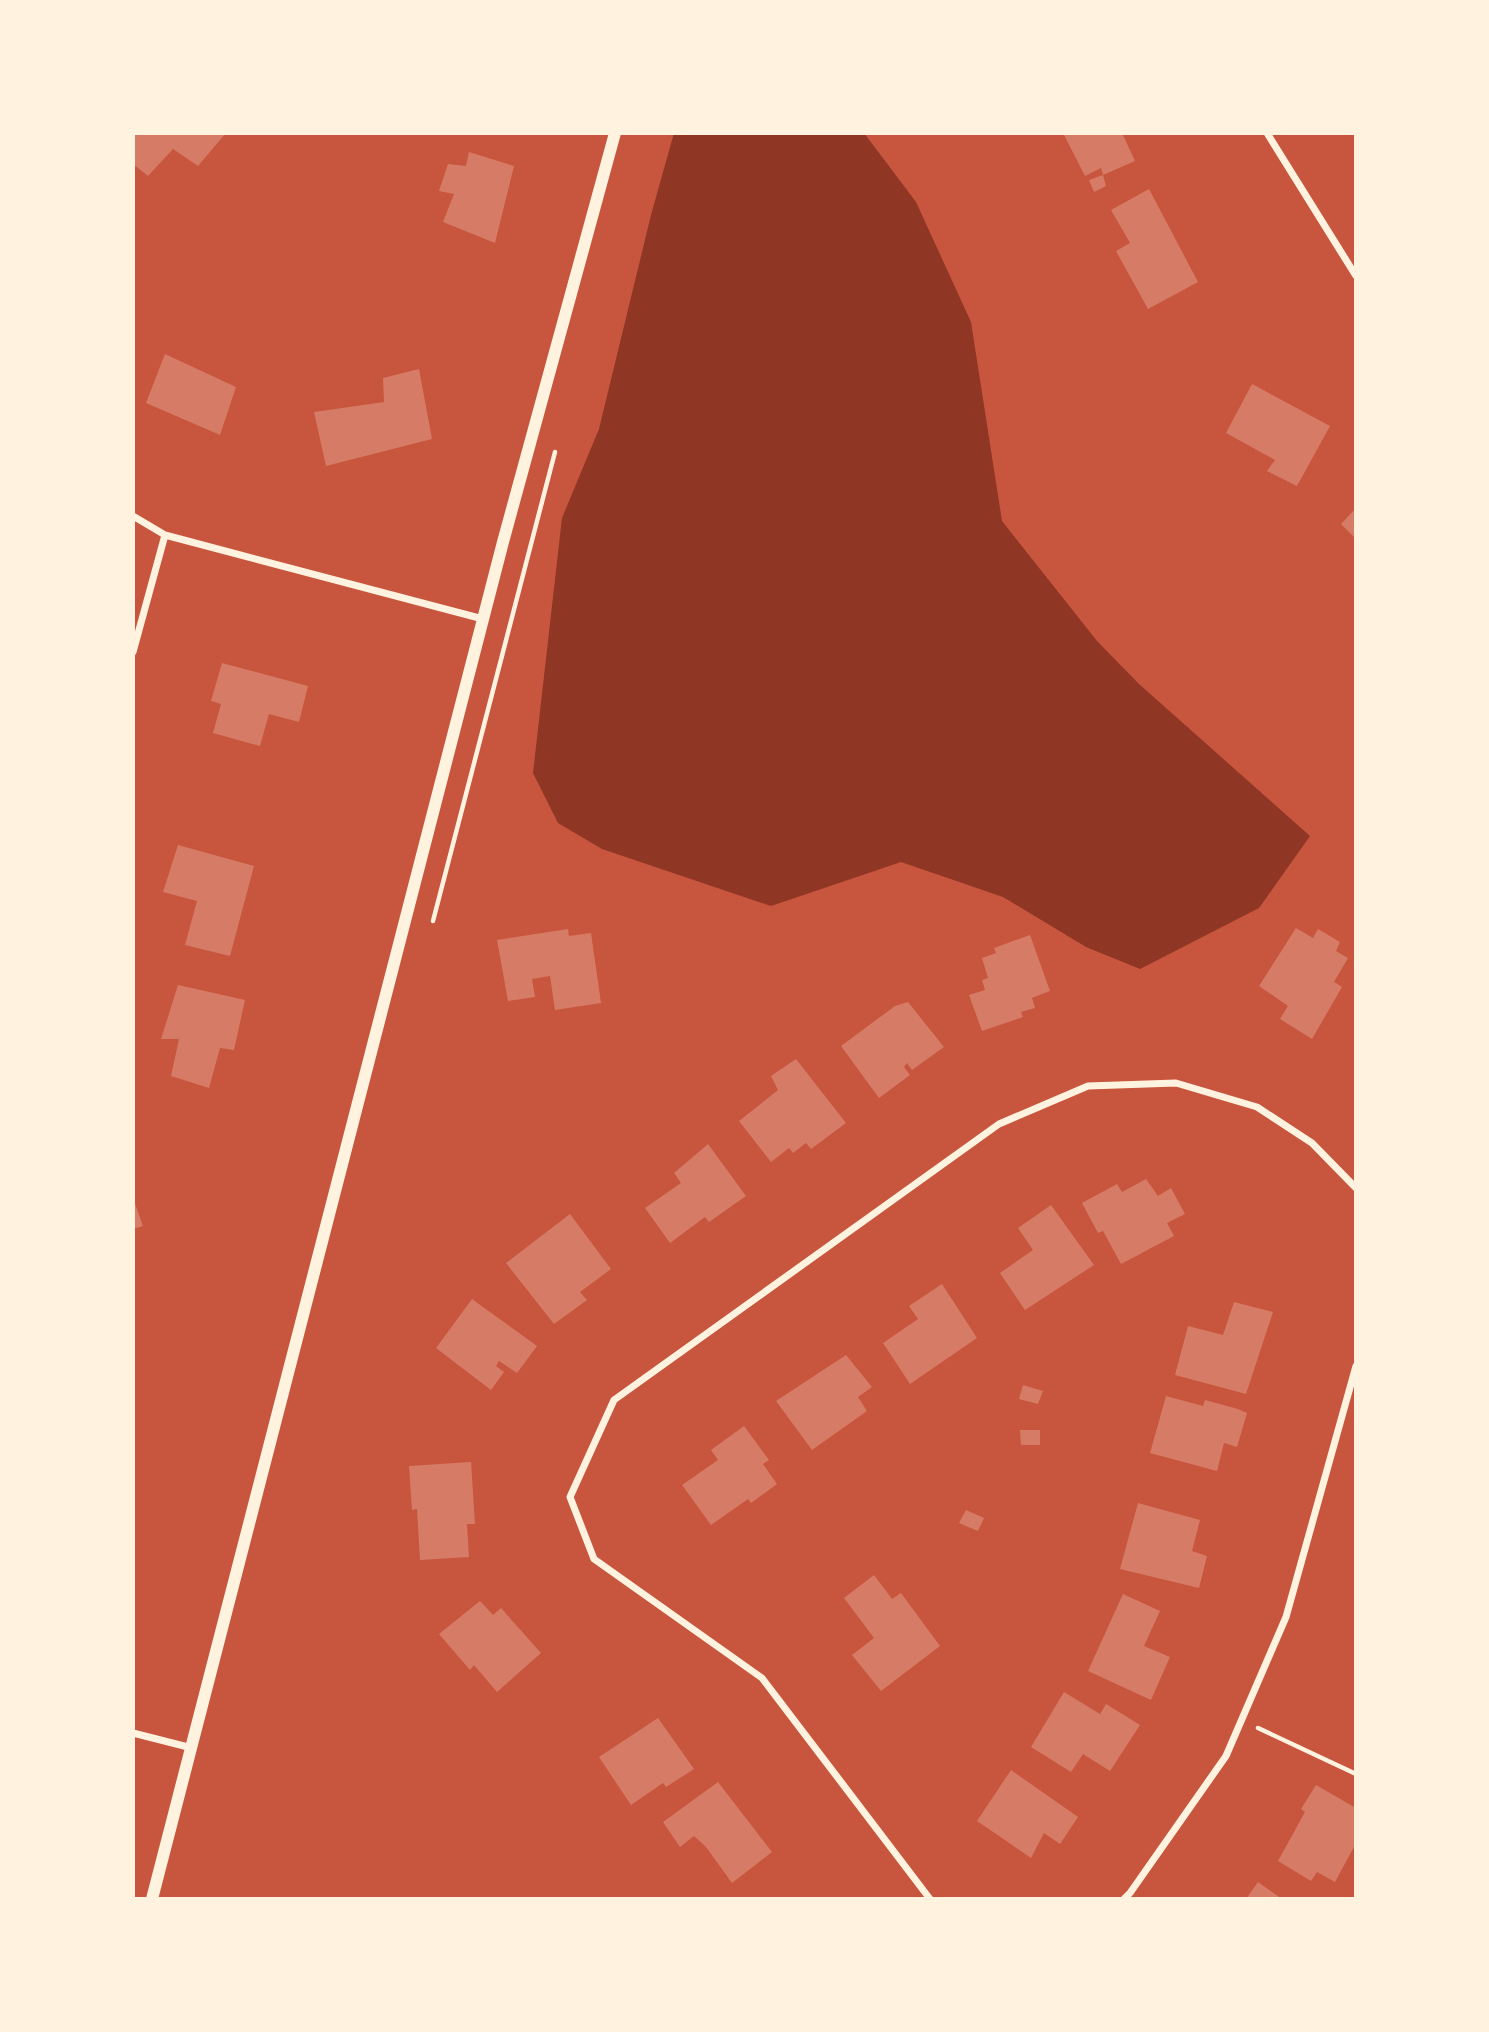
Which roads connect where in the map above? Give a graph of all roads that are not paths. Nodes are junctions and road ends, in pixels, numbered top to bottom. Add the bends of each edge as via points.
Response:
1 (615, 133) edge
2 (1267, 133) edge
3 (1356, 276) edge
4 (133, 516) edge
5 (165, 535) junction
6 (483, 619) junction
7 (133, 652) edge
8 (1356, 1188) edge
9 (1356, 1366) edge
10 (133, 1732) edge
11 (193, 1748) junction
12 (152, 1899) edge
13 (930, 1899) edge
14 (1124, 1899) edge

1 - 6 street
2 - 3 street
4 - 5 street
5 - 6 street
5 - 7 street
6 - 11 street
8 - 13 street via 1312,1143 1257,1107 1176,1083 1088,1086 999,1124 614,1399 570,1497 594,1559 762,1678
9 - 14 street via 1286,1617 1226,1756
10 - 11 street
11 - 12 street

